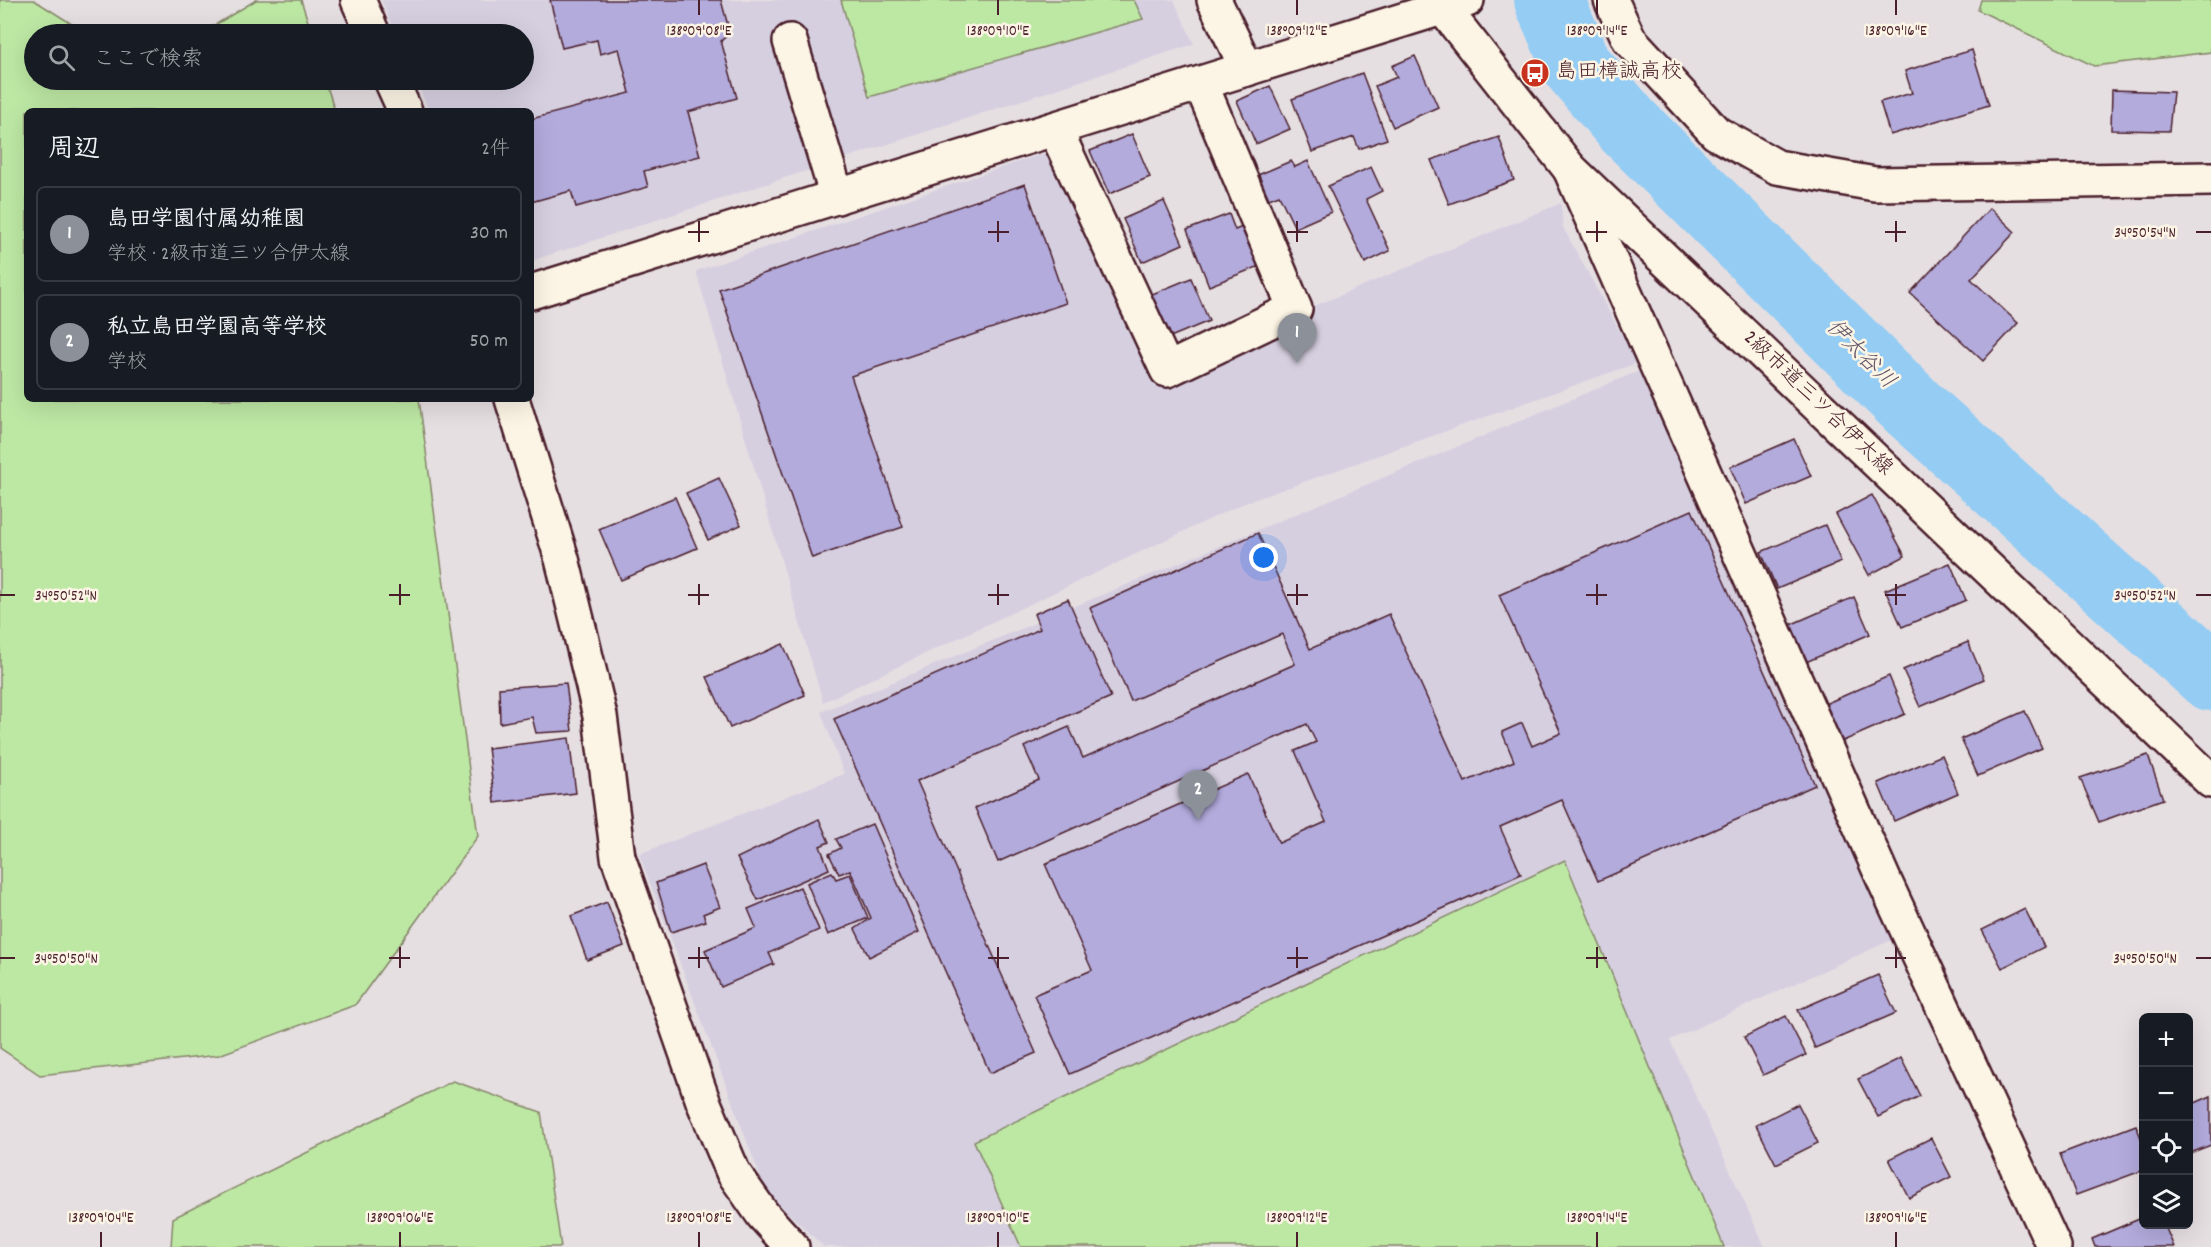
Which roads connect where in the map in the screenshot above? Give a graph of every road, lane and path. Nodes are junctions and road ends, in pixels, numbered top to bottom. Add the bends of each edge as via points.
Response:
1 (358, 0) edge
2 (1214, 0) edge
3 (1611, 0) edge
4 (1455, 4) edge
5 (369, 24) edge
6 (790, 41) dead end
7 (1247, 69) junction
8 (1201, 84) junction
9 (396, 90) edge
10 (404, 108) edge
11 (1055, 129) junction
12 (1570, 169) junction
13 (2211, 179) edge
14 (837, 197) junction
15 (534, 291) edge
16 (513, 402) edge
17 (2211, 781) edge
18 (792, 1247) edge
19 (2054, 1247) edge

1 - 5 street
2 - 7 street
3 - 13 street via 1629,39 1716,133 1777,167 1875,184
4 - 7 street
4 - 12 street, 2級市道三ツ合伊太線
6 - 14 street
7 - 8 street
8 - 11 street
8 - 11 street via 1294,309 1167,370
9 - 10 street
11 - 14 street
12 - 17 street, 2級市道三ツ合伊太線
12 - 19 street via 1884,880
14 - 15 street
16 - 18 street via 588,663 600,716 618,857 703,1101 733,1172 763,1215

